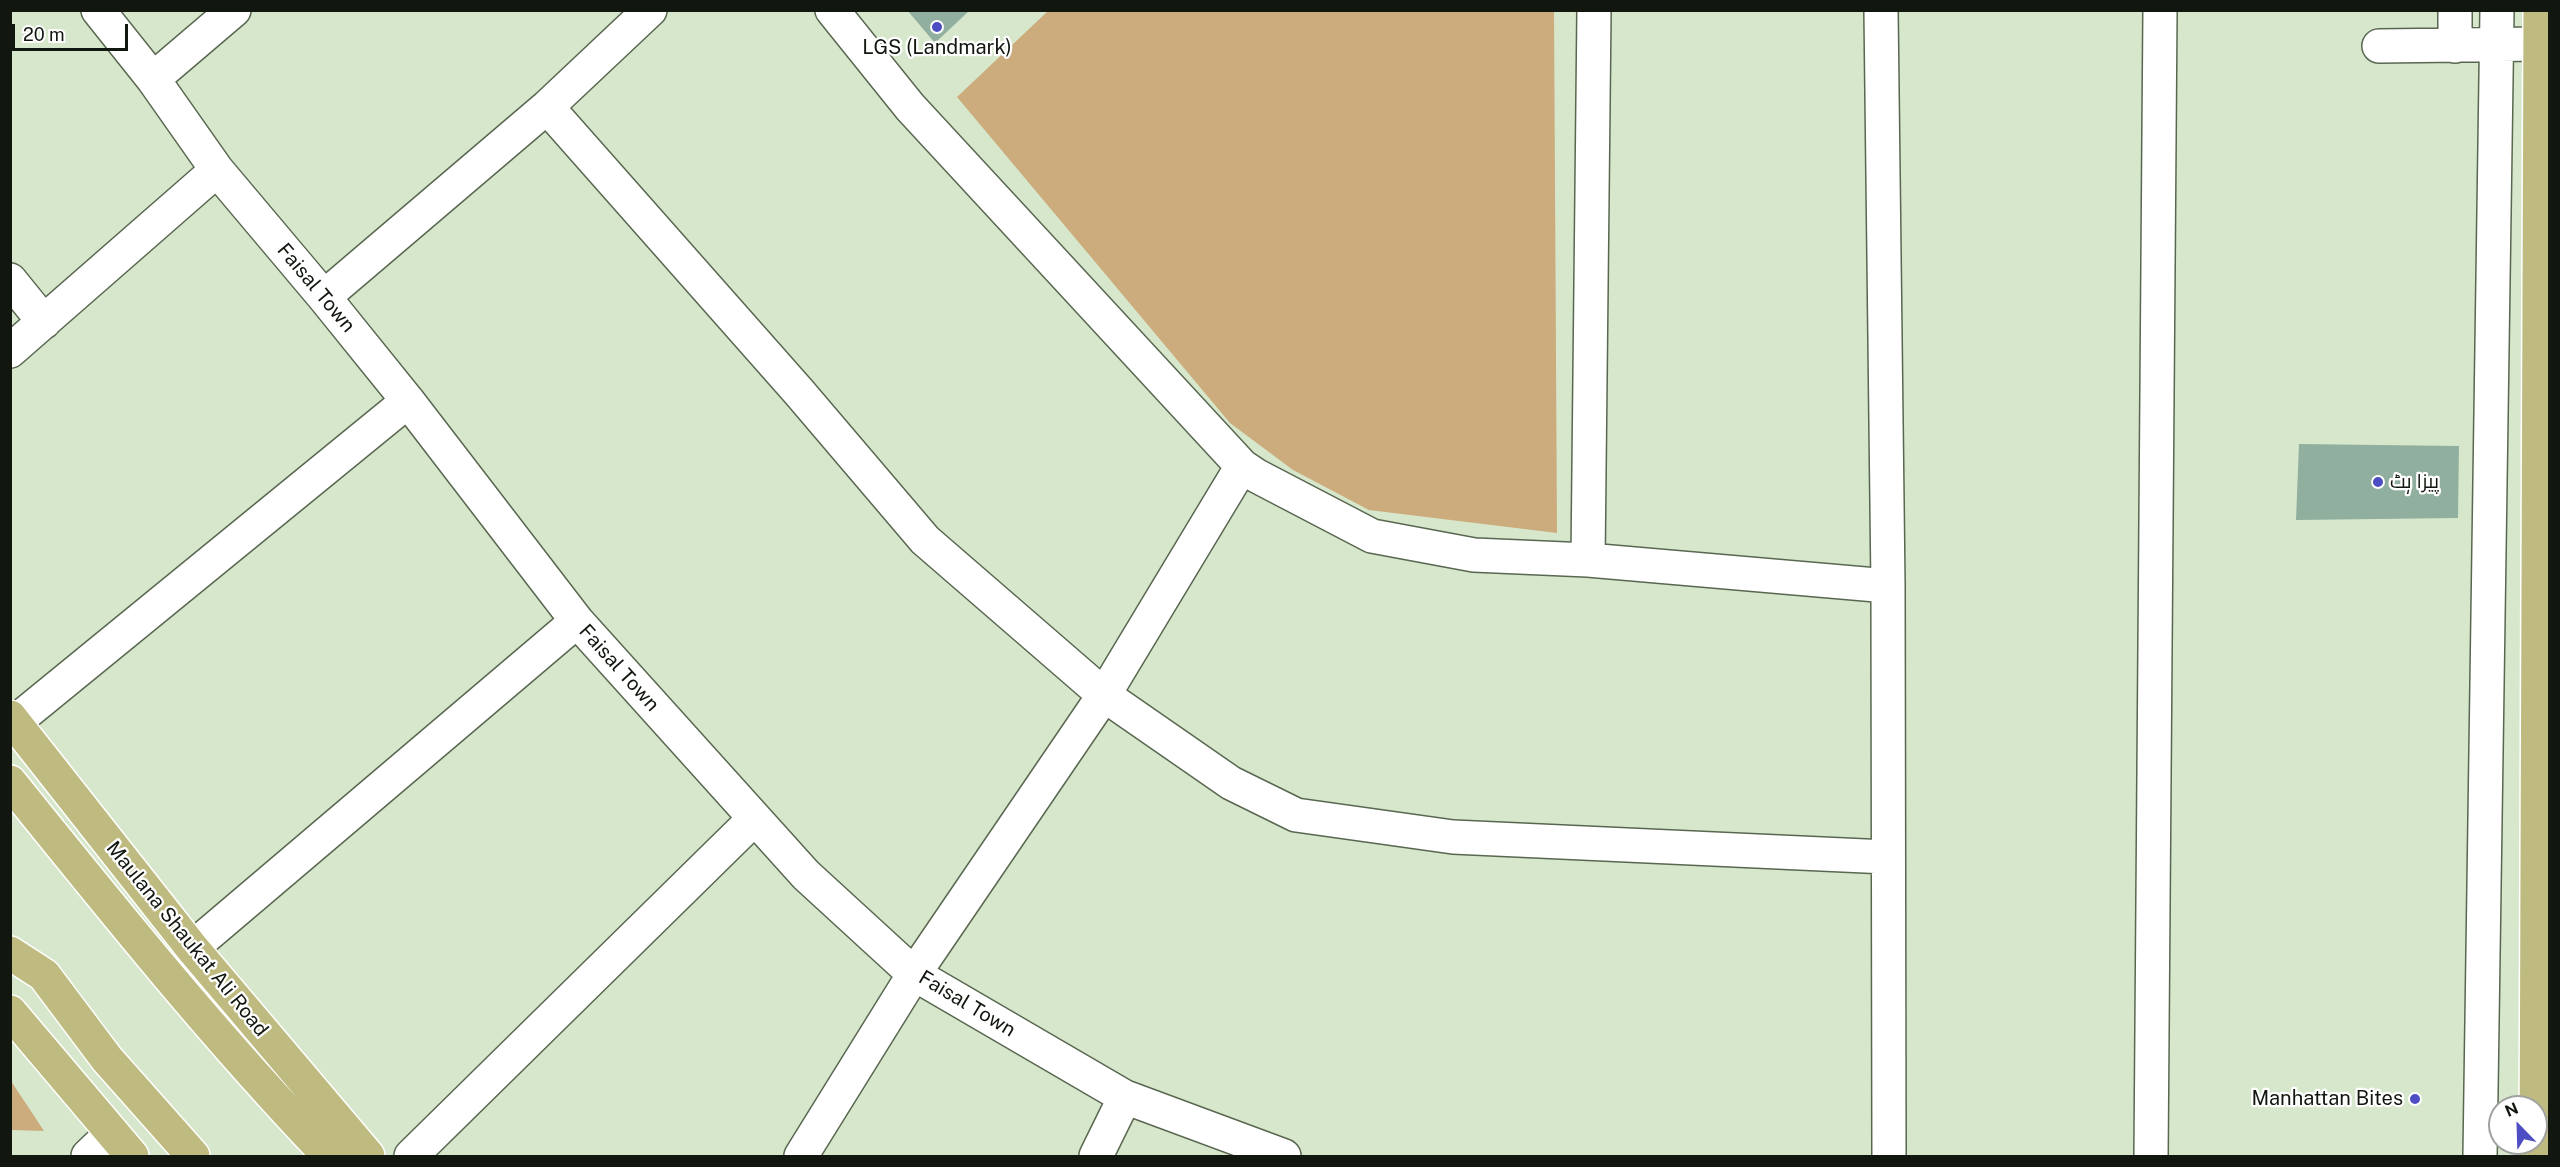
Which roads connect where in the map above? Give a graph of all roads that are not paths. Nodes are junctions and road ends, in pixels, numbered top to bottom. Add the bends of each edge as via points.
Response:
1 (98, 10) edge
2 (234, 10) edge
3 (650, 10) edge
4 (832, 10) edge
5 (1594, 10) edge
6 (1881, 10) edge
7 (2160, 10) edge
8 (2455, 10) edge
9 (2497, 10) edge
10 (2540, 10) edge
11 (2540, 44) junction
12 (2379, 46) dead end
13 (2454, 46) junction
14 (2496, 46) junction
15 (153, 79) junction
16 (547, 107) junction
17 (217, 170) junction
18 (10, 280) edge
19 (324, 297) junction
20 (44, 322) junction
21 (10, 351) edge
22 (408, 401) junction
23 (1242, 466) junction
24 (1588, 560) junction
25 (1888, 586) junction
26 (577, 621) junction
27 (1104, 695) junction
28 (13, 720) edge
29 (10, 782) edge
30 (754, 819) junction
31 (1887, 856) junction
32 (192, 948) junction
33 (10, 953) edge
34 (915, 974) junction
35 (10, 1012) edge
36 (1125, 1096) junction
37 (121, 1145) edge
38 (88, 1156) edge
39 (193, 1156) edge
40 (329, 1156) edge
41 (368, 1156) edge
42 (411, 1156) edge
43 (801, 1156) edge
44 (1096, 1156) edge
45 (1284, 1156) edge
46 (1889, 1156) edge
47 (2151, 1156) edge
48 (2480, 1156) edge
49 (2536, 1156) edge

1 - 15 street, Faisal Town
2 - 15 street
3 - 16 street
4 - 23 street via 910,107
5 - 24 street
6 - 25 street
7 - 47 street
8 - 13 street
9 - 14 street
10 - 11 main road
11 - 14 street
11 - 49 main road
12 - 13 street
13 - 14 street
14 - 48 street
15 - 17 street, Faisal Town
16 - 19 street
16 - 27 street via 925,540
17 - 19 street, Faisal Town
17 - 20 street
18 - 20 street
19 - 22 street, Faisal Town
20 - 21 street
22 - 26 street, Faisal Town
22 - 28 street
23 - 24 street via 1372,536 1474,555
23 - 27 street
24 - 25 street
25 - 31 street
26 - 30 street, Faisal Town
26 - 32 street
27 - 31 street via 1231,783 1296,815 1453,837
27 - 34 street
28 - 32 main road, Maulana Shaukat Ali Road
29 - 40 main road via 252,1076
30 - 34 street, Faisal Town via 806,875
30 - 42 street
31 - 46 street
32 - 41 main road, Maulana Shaukat Ali Road
33 - 39 main road via 44,975 107,1059
34 - 36 street, Faisal Town
34 - 43 street
35 - 37 main road
36 - 44 street
36 - 45 street, Faisal Town
37 - 38 street

